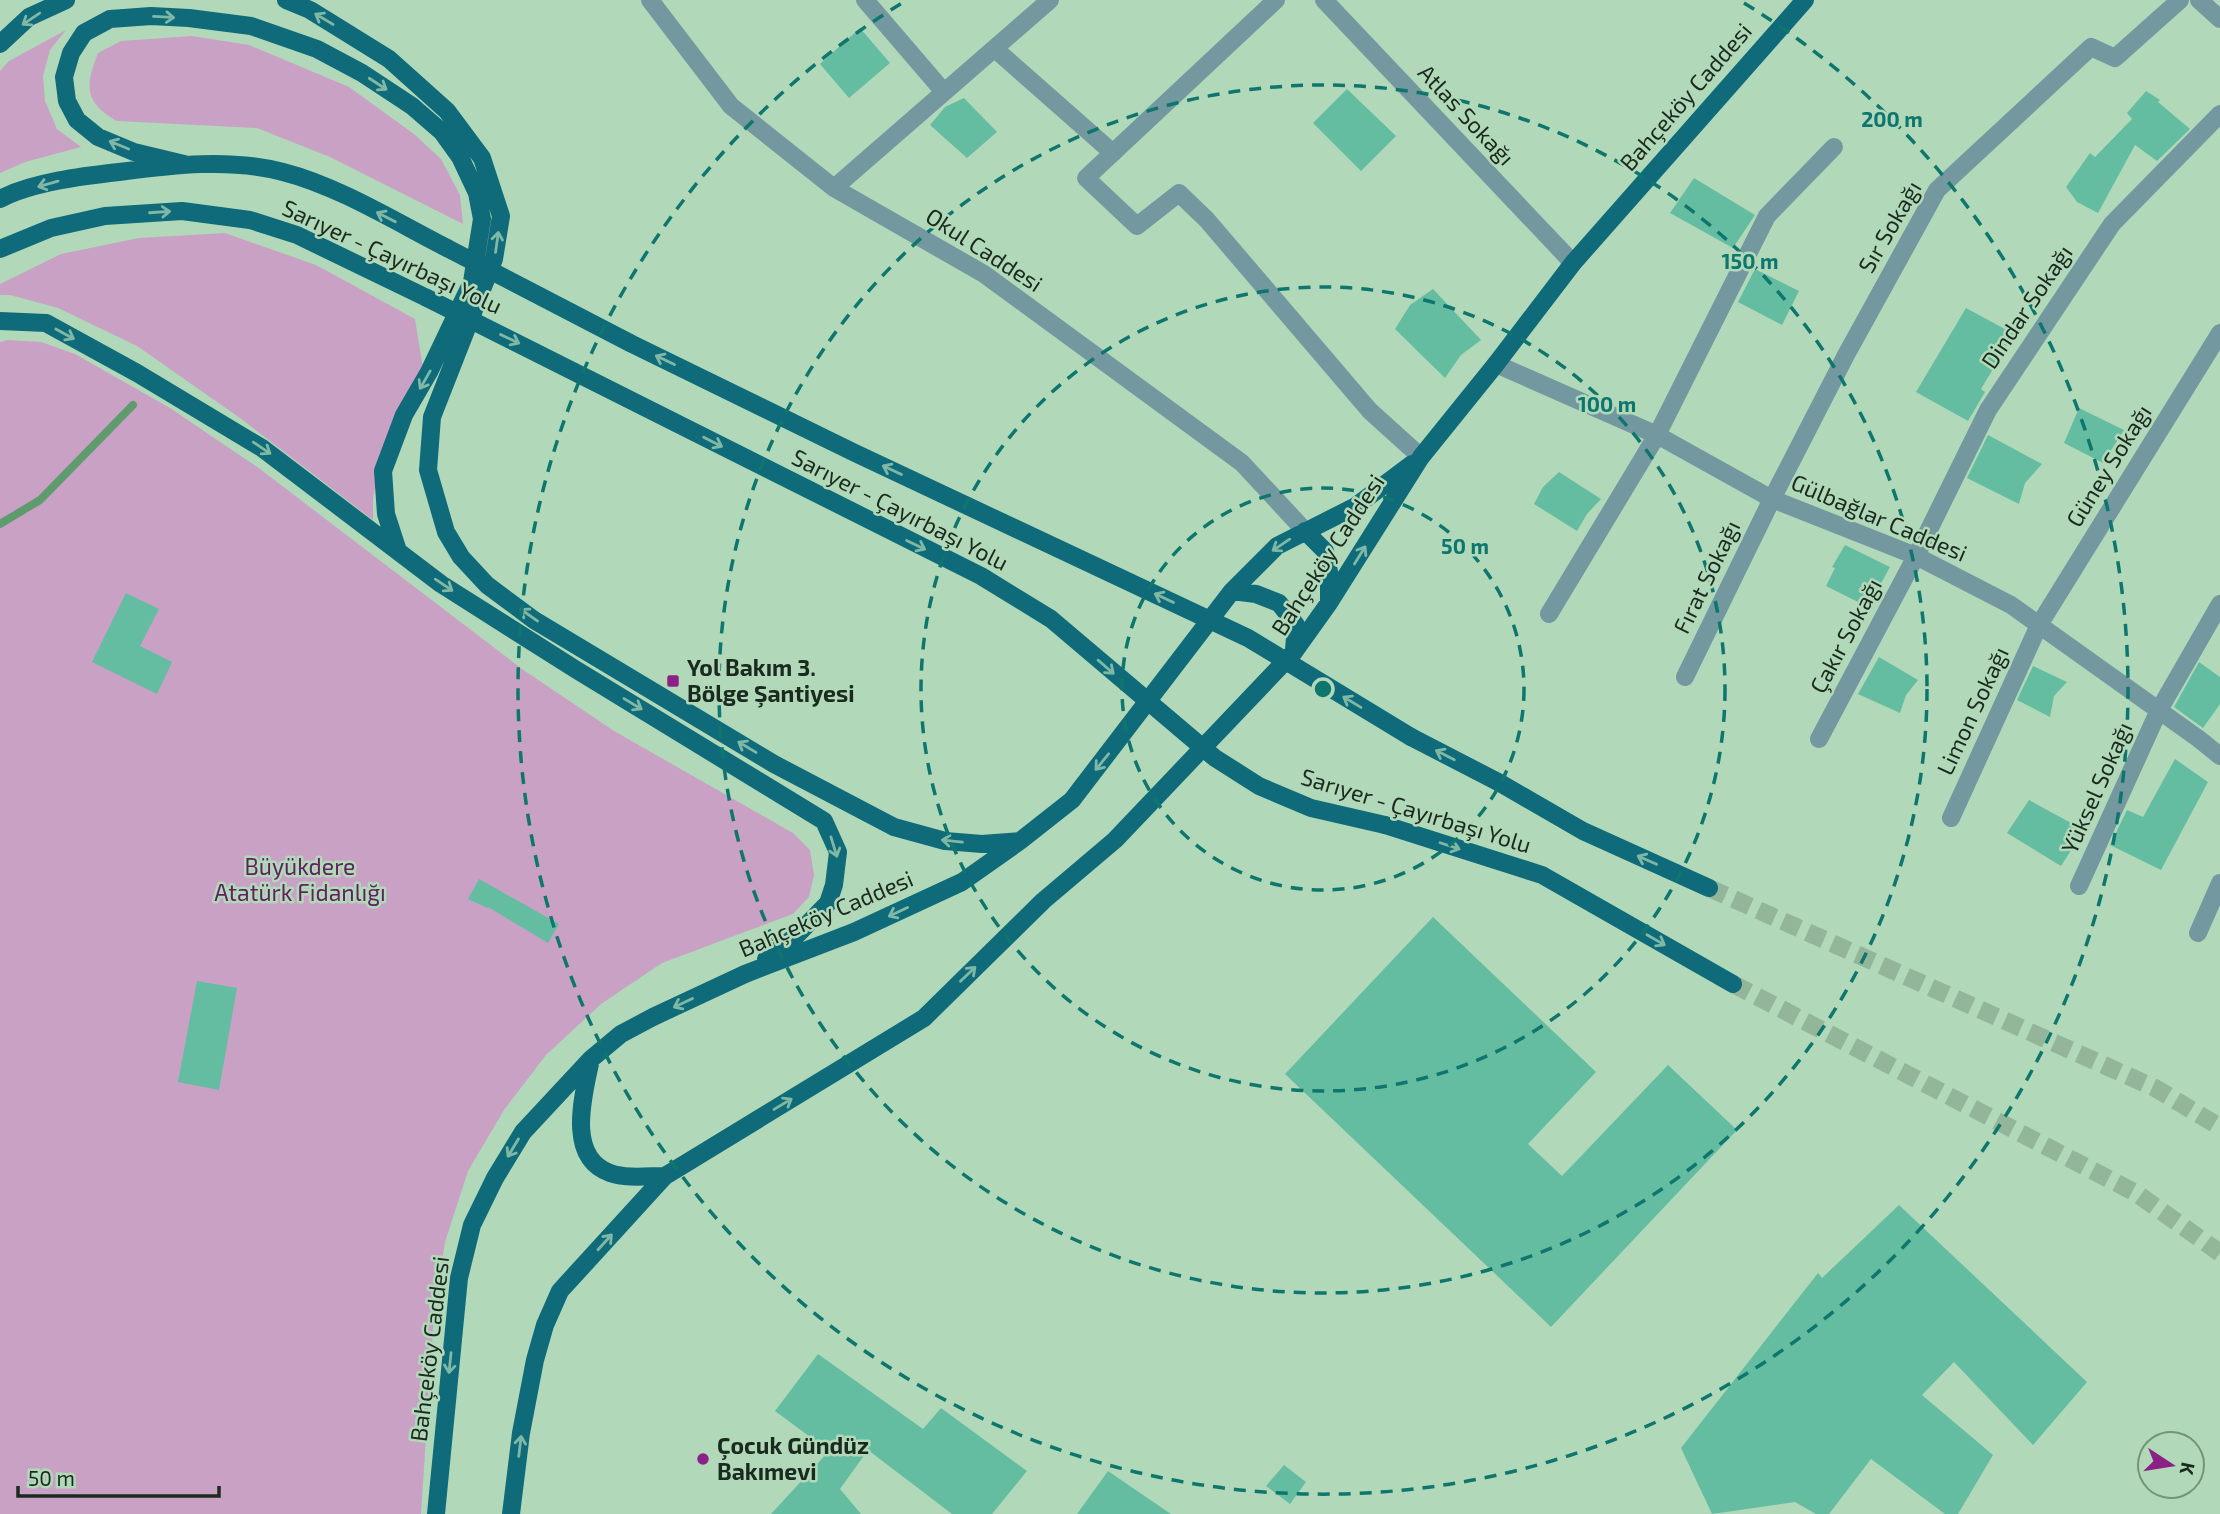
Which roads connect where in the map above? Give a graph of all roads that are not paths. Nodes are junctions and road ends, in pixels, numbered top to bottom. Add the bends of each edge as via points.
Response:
1 (66, 0) edge
2 (286, 0) edge
3 (650, 0) edge
4 (865, 0) edge
5 (1049, 0) edge
6 (1276, 0) edge
7 (1324, 0) edge
8 (1805, 0) edge
9 (2180, 0) edge
10 (2199, 0) edge
11 (2220, 19) edge
12 (0, 44) edge
13 (995, 49) junction
14 (944, 92) junction
15 (2220, 114) edge
16 (1834, 147) dead end
17 (1113, 153) junction
18 (184, 164) junction
19 (834, 188) junction
20 (0, 199) edge
21 (0, 249) edge
22 (1573, 263) junction
23 (0, 321) edge
24 (2220, 333) edge
25 (1496, 364) junction
26 (1657, 435) junction
27 (1421, 457) junction
28 (1772, 499) junction
29 (1305, 531) junction
30 (398, 551) junction
31 (1916, 556) junction
32 (1232, 591) junction
33 (1329, 603) junction
34 (2220, 604) edge
35 (1549, 614) dead end
36 (2039, 625) junction
37 (1294, 652) junction
38 (1685, 677) dead end
39 (2159, 710) junction
40 (1819, 739) dead end
41 (2220, 756) edge
42 (1951, 818) dead end
43 (1020, 841) junction
44 (2220, 883) edge
45 (2079, 886) dead end
46 (1709, 888) tunnel mouth
47 (2198, 933) dead end
48 (745, 974) junction
49 (1733, 984) tunnel mouth
50 (591, 1059) junction
51 (665, 1176) junction
52 (436, 1514) edge
53 (511, 1514) edge

1 -> 12 main road via 29,18
43 -> 2 main road via 945,841 894,827 774,764 534,620 461,557 446,533 428,470 432,417 494,258 501,216 482,158 447,111 389,59
3 - 19 street, Okul Caddesi via 731,106
4 - 14 street
5 - 13 street
6 - 17 street
7 - 22 street, Atlas Sokağı
8 - 22 main road, Bahçeköy Caddesi
9 - 28 street, Sır Sokağı via 2115,58 2091,47 1937,190
10 - 11 street
13 - 14 street
13 - 17 street
14 - 19 street
15 - 31 street, Dindar Sokağı via 2112,224 1988,410
16 - 26 street via 1767,216
17 - 27 street via 1086,178 1137,226 1179,193 1370,411
18 -> 20 main road, Sarıyer - Çayırbaşı Yolu via 73,177
18 -> 30 main road via 122,147 77,120 67,101 64,77 71,52 84,33 110,19 151,16 251,26 317,48 362,73 412,106 442,132 460,157 477,193 482,219 472,282 404,415 383,471 386,514
46 -> 18 main road, Sarıyer - Çayırbaşı Yolu, bridge via 1583,831 1410,737 1248,638 632,344 322,185 250,166
19 - 29 street, Okul Caddesi via 984,274 1242,463
21 -> 49 main road, Sarıyer - Çayırbaşı Yolu, bridge via 51,228 105,215 182,211 250,220 298,235 981,576 1051,619 1215,758 1259,786 1311,808 1385,825 1542,875
22 - 25 main road, Bahçeköy Caddesi
23 -> 30 main road via 46,323 137,373 262,448
24 - 36 street, Güney Sokağı
25 - 26 street, Gülbağlar Caddesi
25 - 27 main road, Bahçeköy Caddesi
26 - 28 street, Gülbağlar Caddesi
26 - 35 street
27 - 29 main road, Bahçeköy Caddesi via 1356,506
33 -> 27 main road, Bahçeköy Caddesi
28 - 31 street, Gülbağlar Caddesi
28 - 38 street, Fırat Sokağı
29 -> 32 main road, Bahçeköy Caddesi via 1277,546
29 - 33 main road via 1325,551
30 -> 48 main road via 441,584 564,662 824,821 838,852 828,903 796,936
31 - 36 street, Gülbağlar Caddesi
31 - 40 street, Çakır Sokağı
32 - 37 main road via 1279,603 1296,625
32 -> 43 main road, Bahçeköy Caddesi via 1072,800
33 - 37 main road, Bahçeköy Caddesi
34 - 39 street, Yüksel Sokağı
36 - 39 street, Gülbağlar Caddesi
36 - 42 street, Limon Sokağı
51 -> 37 main road, Bahçeköy Caddesi via 924,1018 1044,901 1115,840
39 - 41 street, Gülbağlar Caddesi
39 - 45 street, Yüksel Sokağı
43 -> 48 main road, Bahçeköy Caddesi via 962,882 854,932
44 - 47 street
48 -> 50 main road, Bahçeköy Caddesi via 621,1034
50 - 51 main road via 581,1111 582,1141 591,1160 608,1172 626,1176
50 -> 52 main road, Bahçeköy Caddesi via 523,1132 472,1225 460,1278
53 -> 51 main road, Bahçeköy Caddesi via 535,1360 555,1302

